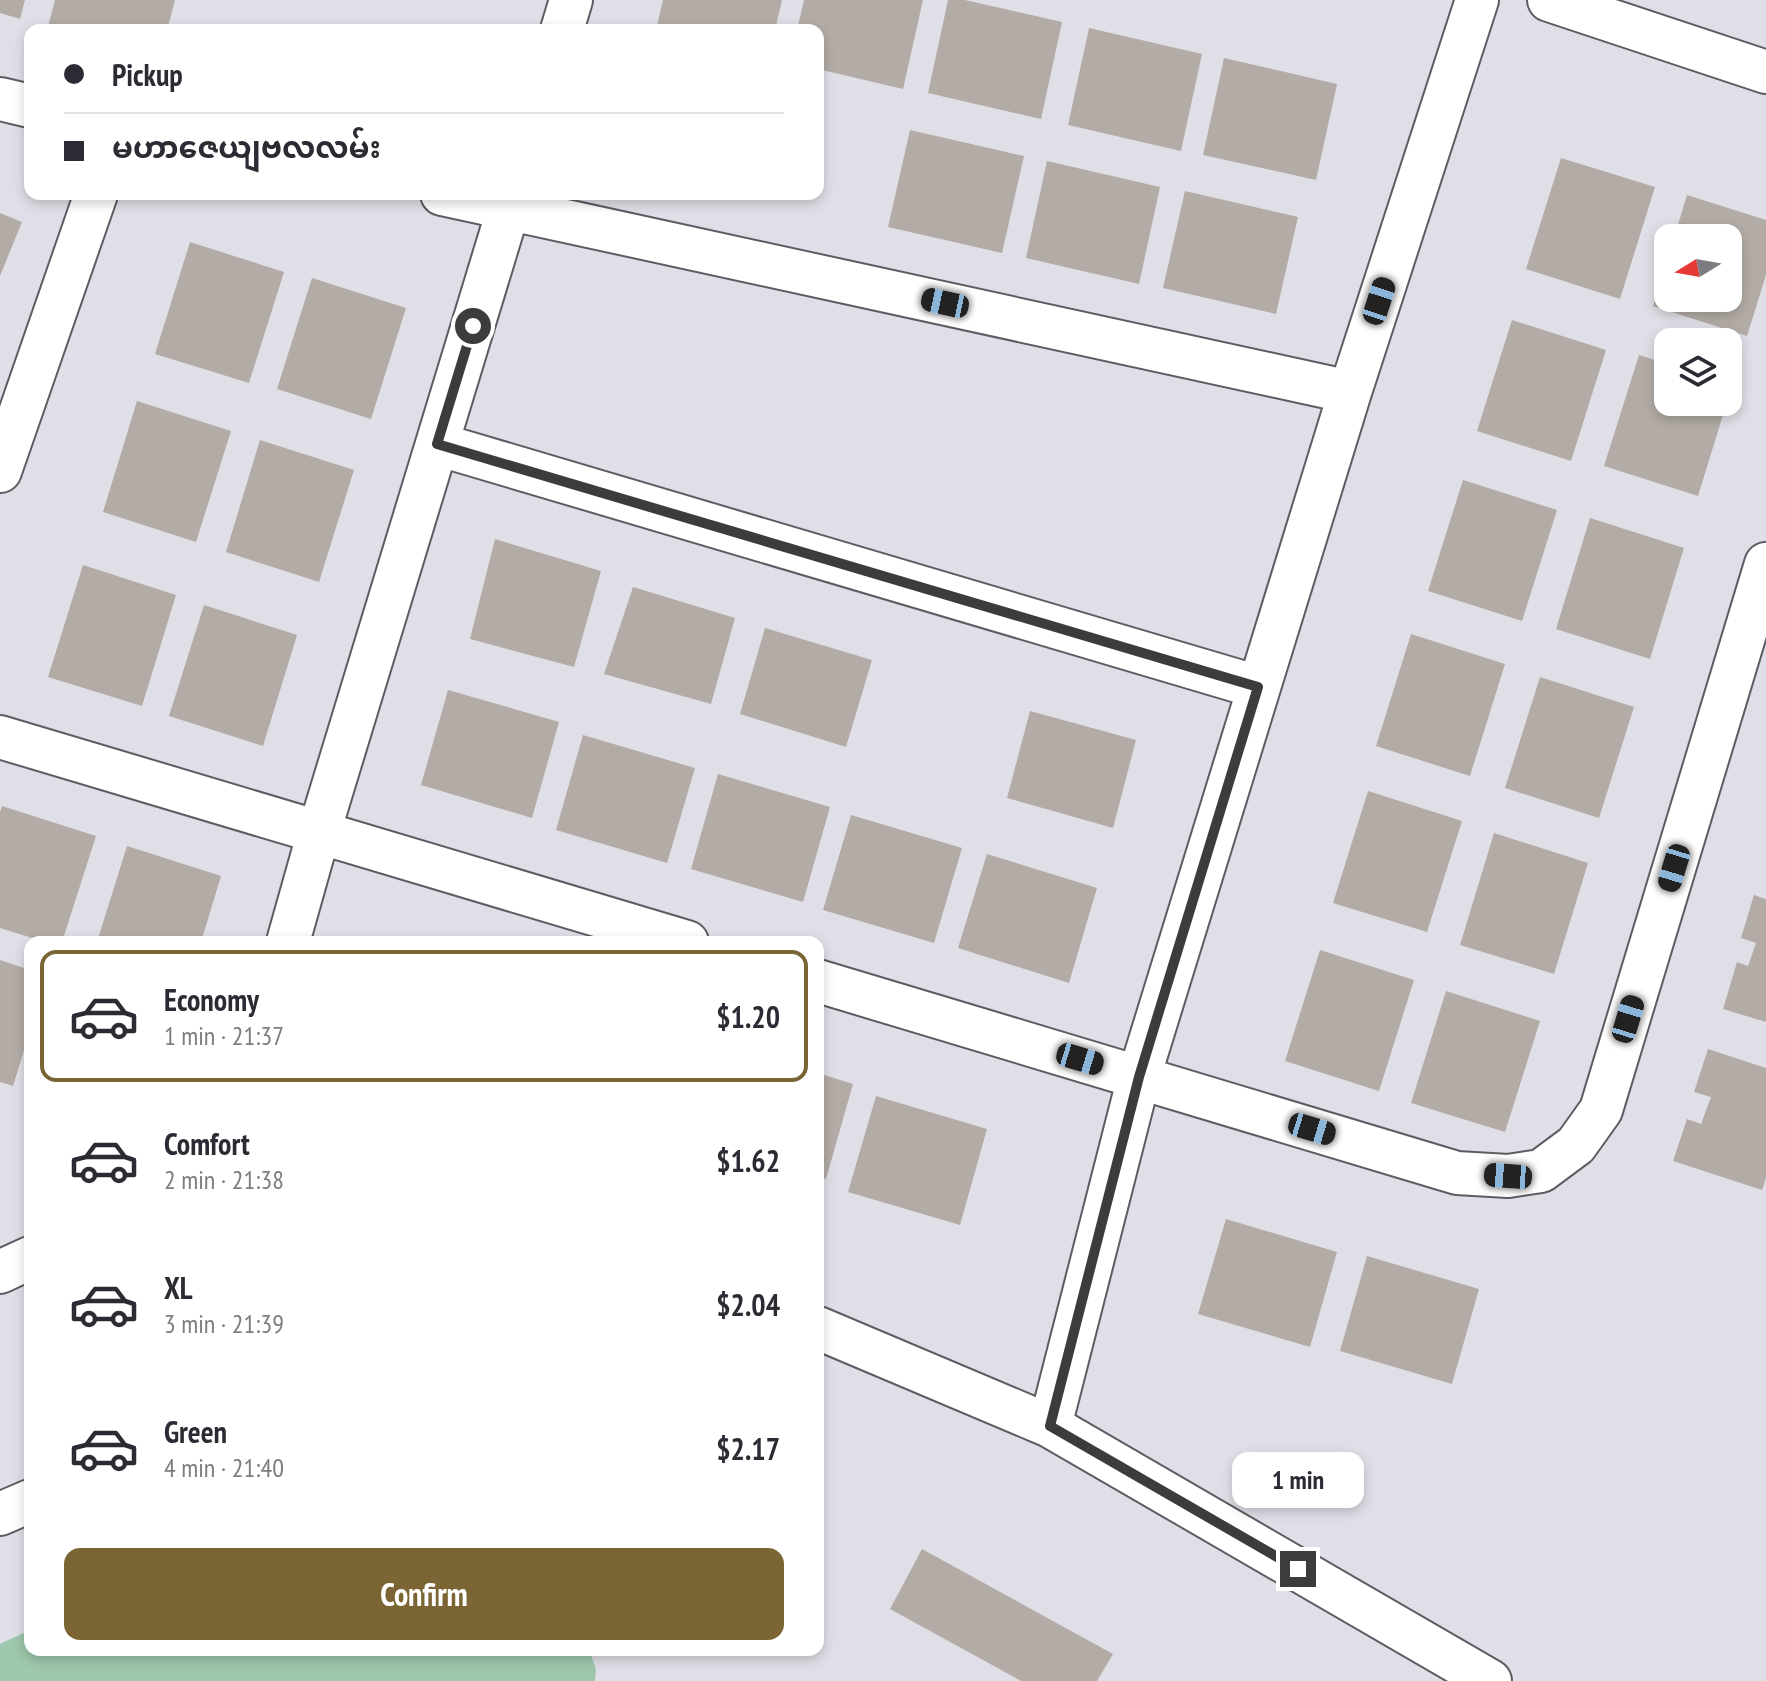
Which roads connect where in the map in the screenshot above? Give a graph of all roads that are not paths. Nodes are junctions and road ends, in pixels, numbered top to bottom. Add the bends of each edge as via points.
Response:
1 (571, 0) edge
2 (1477, 0) edge
3 (1549, 0) edge
4 (564, 24) edge
5 (1766, 72) edge
6 (0, 99) edge
7 (24, 105) edge
8 (94, 200) edge
9 (511, 201) edge
10 (1350, 392) junction
11 (437, 444) junction
12 (0, 471) edge
13 (1766, 564) edge
14 (1258, 687) junction
15 (0, 737) edge
16 (319, 832) junction
17 (290, 936) edge
18 (667, 936) edge
19 (824, 983) edge
20 (1139, 1077) junction
21 (24, 1261) edge
22 (0, 1272) edge
23 (824, 1331) edge
24 (1050, 1426) junction
25 (24, 1504) edge
26 (0, 1514) edge
27 (1490, 1681) edge

1 - 4 street
2 - 10 street
3 - 5 street
6 - 7 street
8 - 12 street
9 - 10 street
9 - 11 street
10 - 14 street
11 - 14 street
11 - 16 street
13 - 20 street via 1601,1110 1576,1145 1541,1171 1508,1176 1457,1173
14 - 20 street
15 - 16 street
16 - 17 street
16 - 18 street
19 - 20 street
20 - 24 street
21 - 22 street
23 - 24 street
24 - 27 street
25 - 26 street

